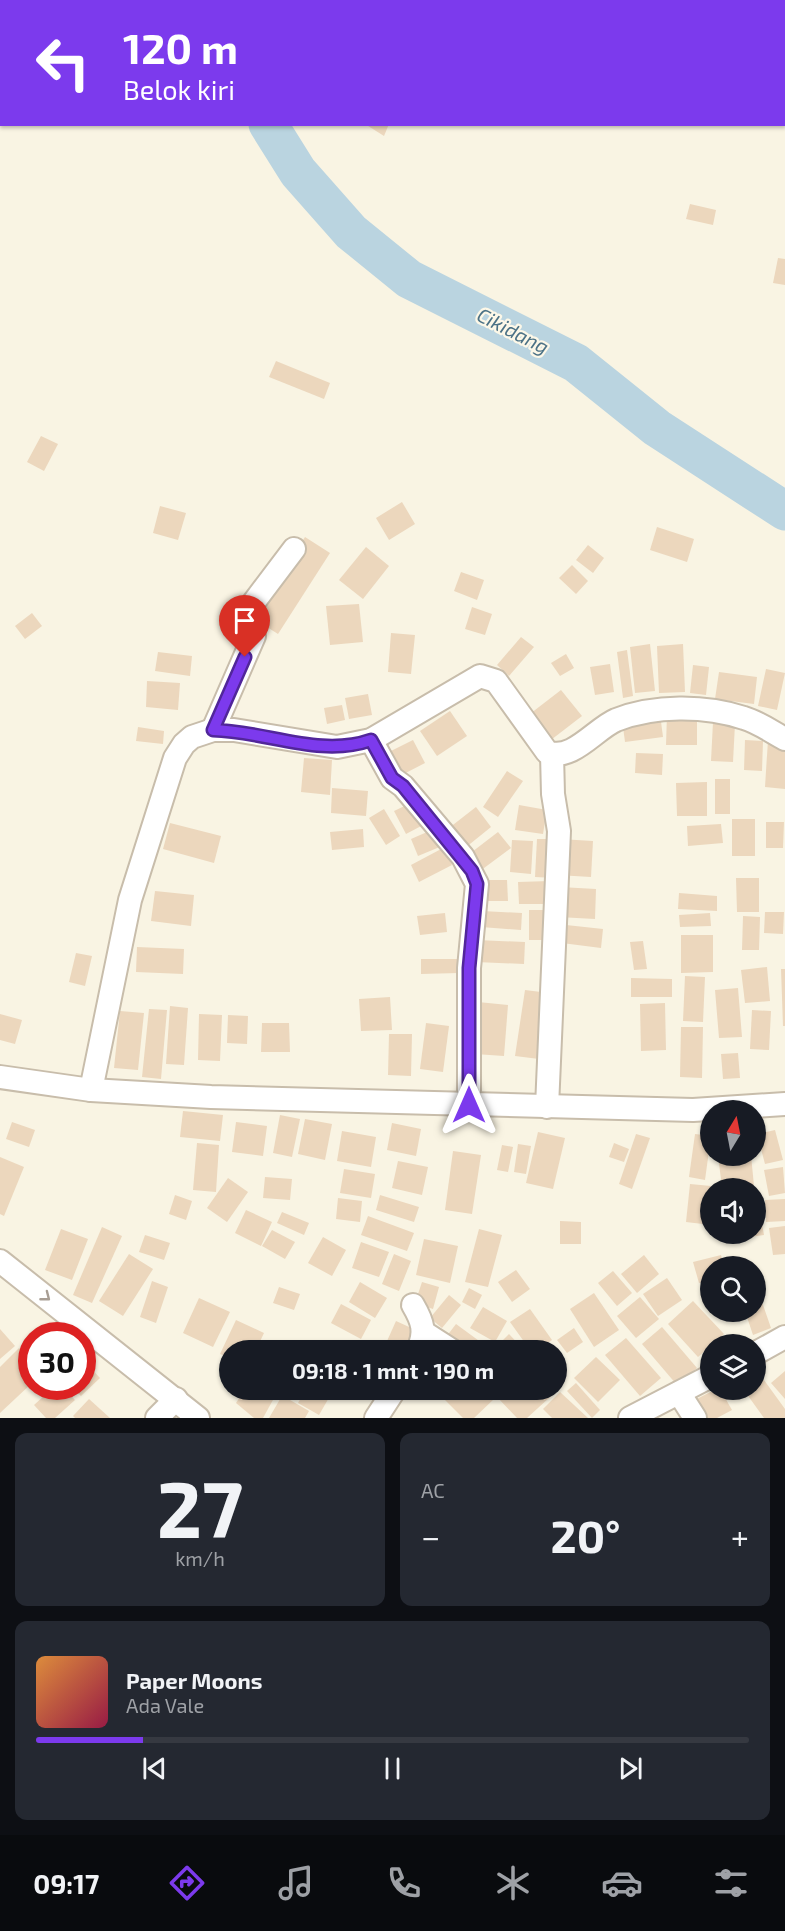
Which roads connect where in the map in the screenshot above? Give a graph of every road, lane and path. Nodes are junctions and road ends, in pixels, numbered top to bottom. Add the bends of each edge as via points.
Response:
1 (294, 549) dead end
2 (213, 730) junction
3 (785, 739) edge
4 (371, 740) junction
5 (552, 754) junction
6 (0, 1077) edge
7 (91, 1090) junction
8 (785, 1104) edge
9 (469, 1105) junction
10 (547, 1107) junction
11 (0, 1261) edge
12 (413, 1305) dead end
13 (785, 1337) edge
14 (420, 1340) edge
15 (766, 1347) edge
16 (700, 1382) edge
17 (679, 1393) junction
18 (176, 1399) junction
19 (388, 1400) edge
20 (157, 1418) edge
21 (198, 1418) edge
22 (376, 1418) edge
23 (630, 1418) edge
24 (695, 1418) edge

1 - 2 street via 249,610 254,636
2 - 4 street via 337,747
2 - 7 street via 192,737 175,758 130,900
3 - 5 street via 747,718 728,713 662,710 613,722 575,748
4 - 5 street via 480,676 496,681
4 - 9 street via 392,778 463,857 477,884 469,968
5 - 10 street via 558,831
6 - 7 street
7 - 9 street
8 - 10 street via 693,1110
9 - 10 street
11 -> 18 street
12 - 14 street via 423,1323
13 - 15 street
16 - 17 street
17 - 23 street
17 - 24 street
18 - 20 street
18 - 21 street
19 - 22 street

